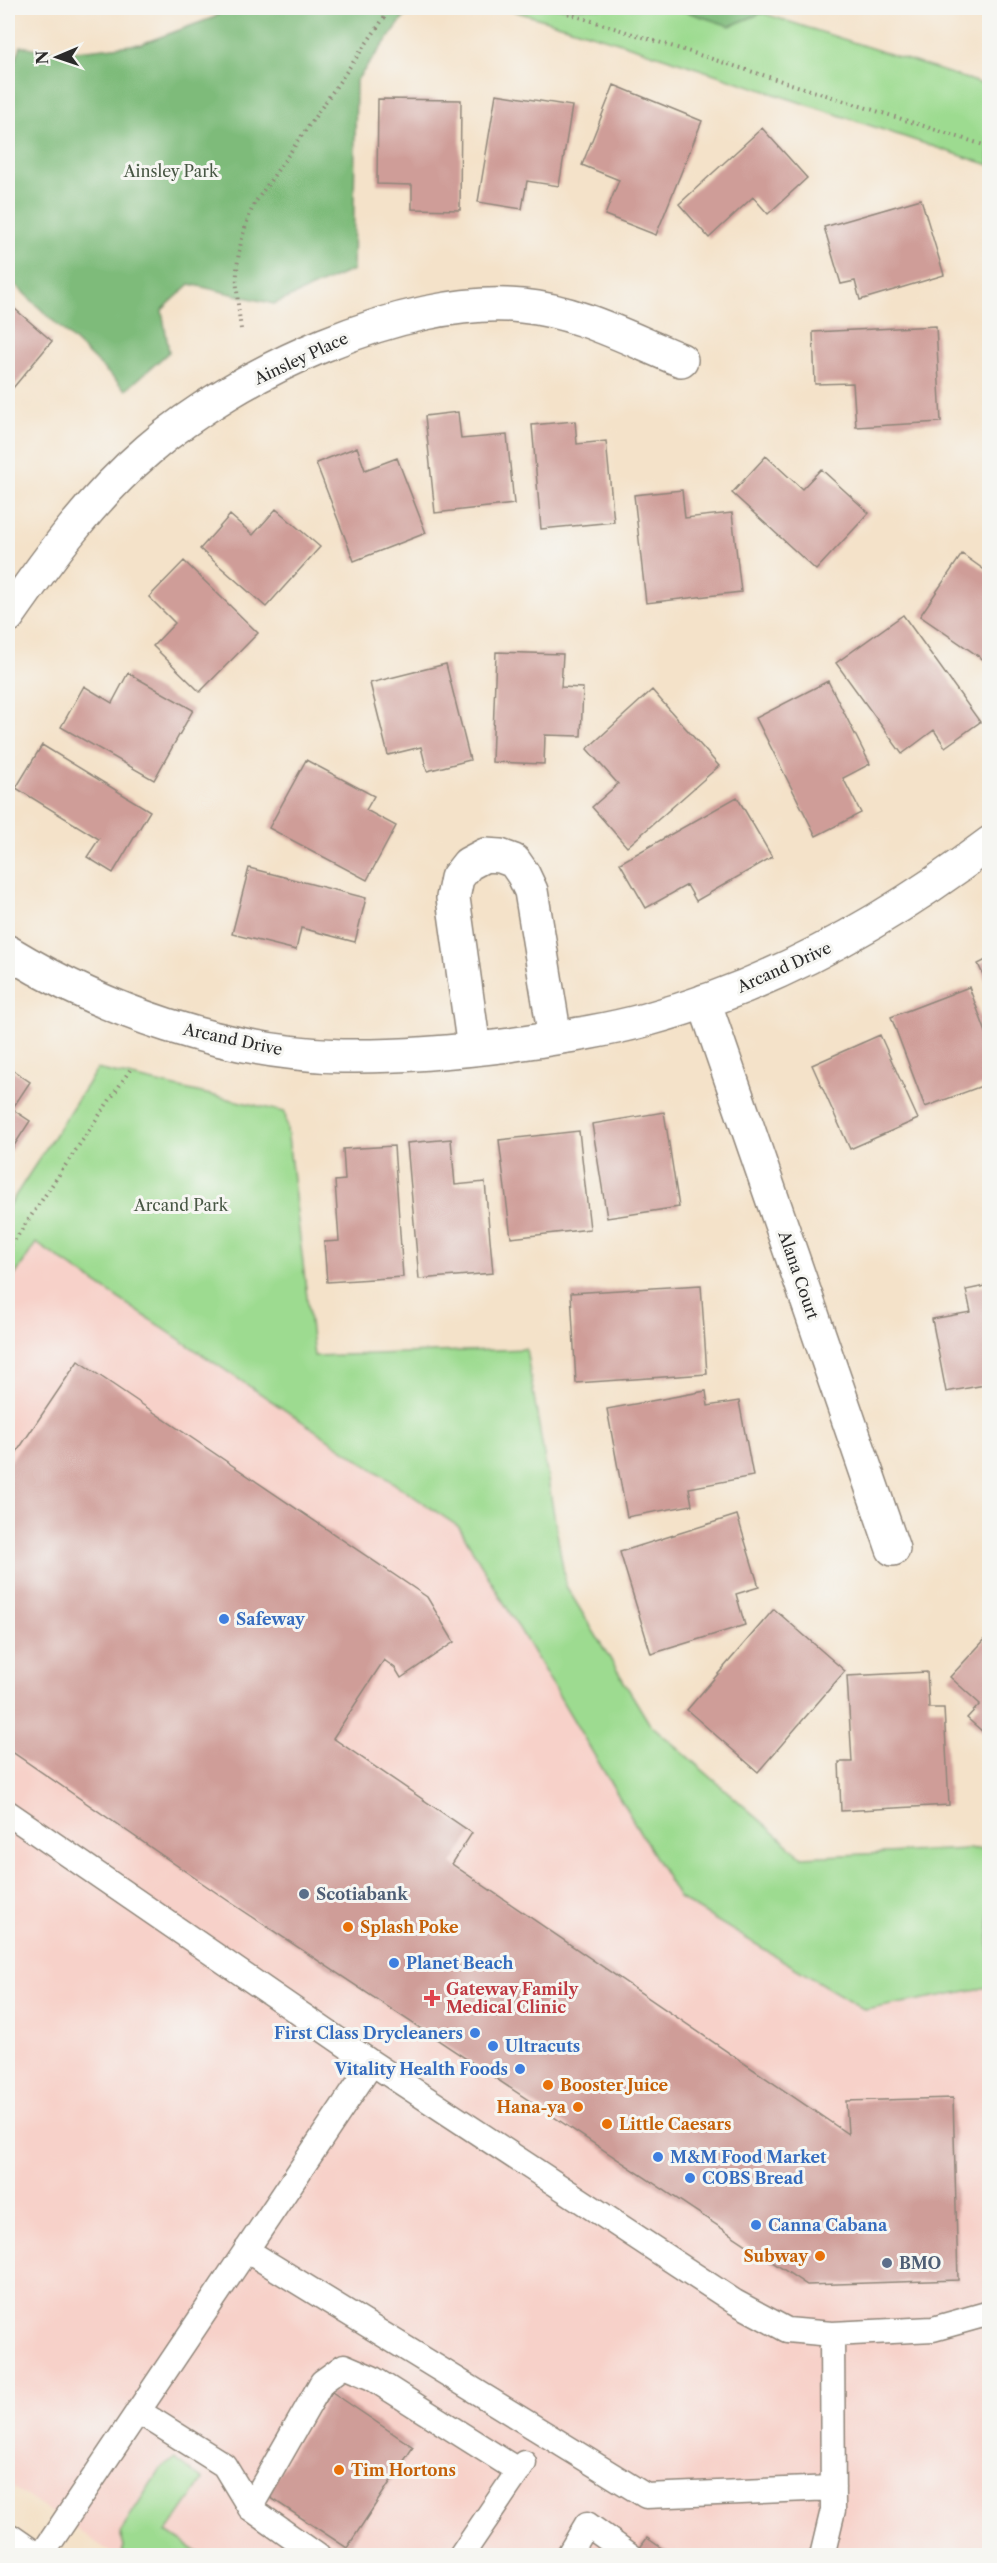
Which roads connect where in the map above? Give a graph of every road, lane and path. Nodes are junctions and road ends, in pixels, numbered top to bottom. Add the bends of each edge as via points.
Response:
1 (391, 8) edge
2 (551, 8) edge
3 (990, 147) edge
4 (241, 329) dead end
5 (681, 360) dead end
6 (8, 616) edge
7 (990, 843) edge
8 (8, 952) edge
9 (704, 1001) junction
10 (555, 1038) junction
11 (474, 1049) junction
12 (130, 1070) dead end
13 (8, 1250) edge
14 (893, 1549) dead end
15 (8, 1813) edge
16 (372, 2063) junction
17 (246, 2250) junction
18 (990, 2313) edge
19 (832, 2334) junction
20 (138, 2411) junction
21 (833, 2488) junction
22 (250, 2508) junction
23 (8, 2540) edge
24 (30, 2556) edge
25 (41, 2556) edge
26 (318, 2556) edge
27 (461, 2556) edge
28 (568, 2556) edge
29 (631, 2556) edge
30 (822, 2556) edge

1 - 4 path via 254,204 237,258 235,280
2 - 3 path
5 - 6 street, Ainsley Place via 579,318 524,306 469,306 368,328 257,377 148,449 84,513
7 - 9 street, Arcand Drive via 870,926
8 - 11 street, Arcand Drive via 87,994 143,1017 233,1043 340,1056
9 - 10 street, Arcand Drive via 645,1020
9 - 14 street, Alana Court
10 - 11 street, Arcand Drive
10 - 11 street via 531,891 514,861 485,855 468,864 457,878 453,898
12 - 13 path
15 - 16 lane
16 - 17 lane
16 - 19 lane via 735,2302 787,2330
17 - 20 lane
17 - 21 lane via 646,2496
18 - 19 lane via 933,2329
19 - 21 lane
20 - 22 lane via 224,2465
20 - 25 lane
21 - 30 lane via 833,2510
22 - 26 lane
22 - 27 lane via 322,2382 344,2366 372,2378 521,2467
23 - 24 street
28 - 29 lane via 587,2524

